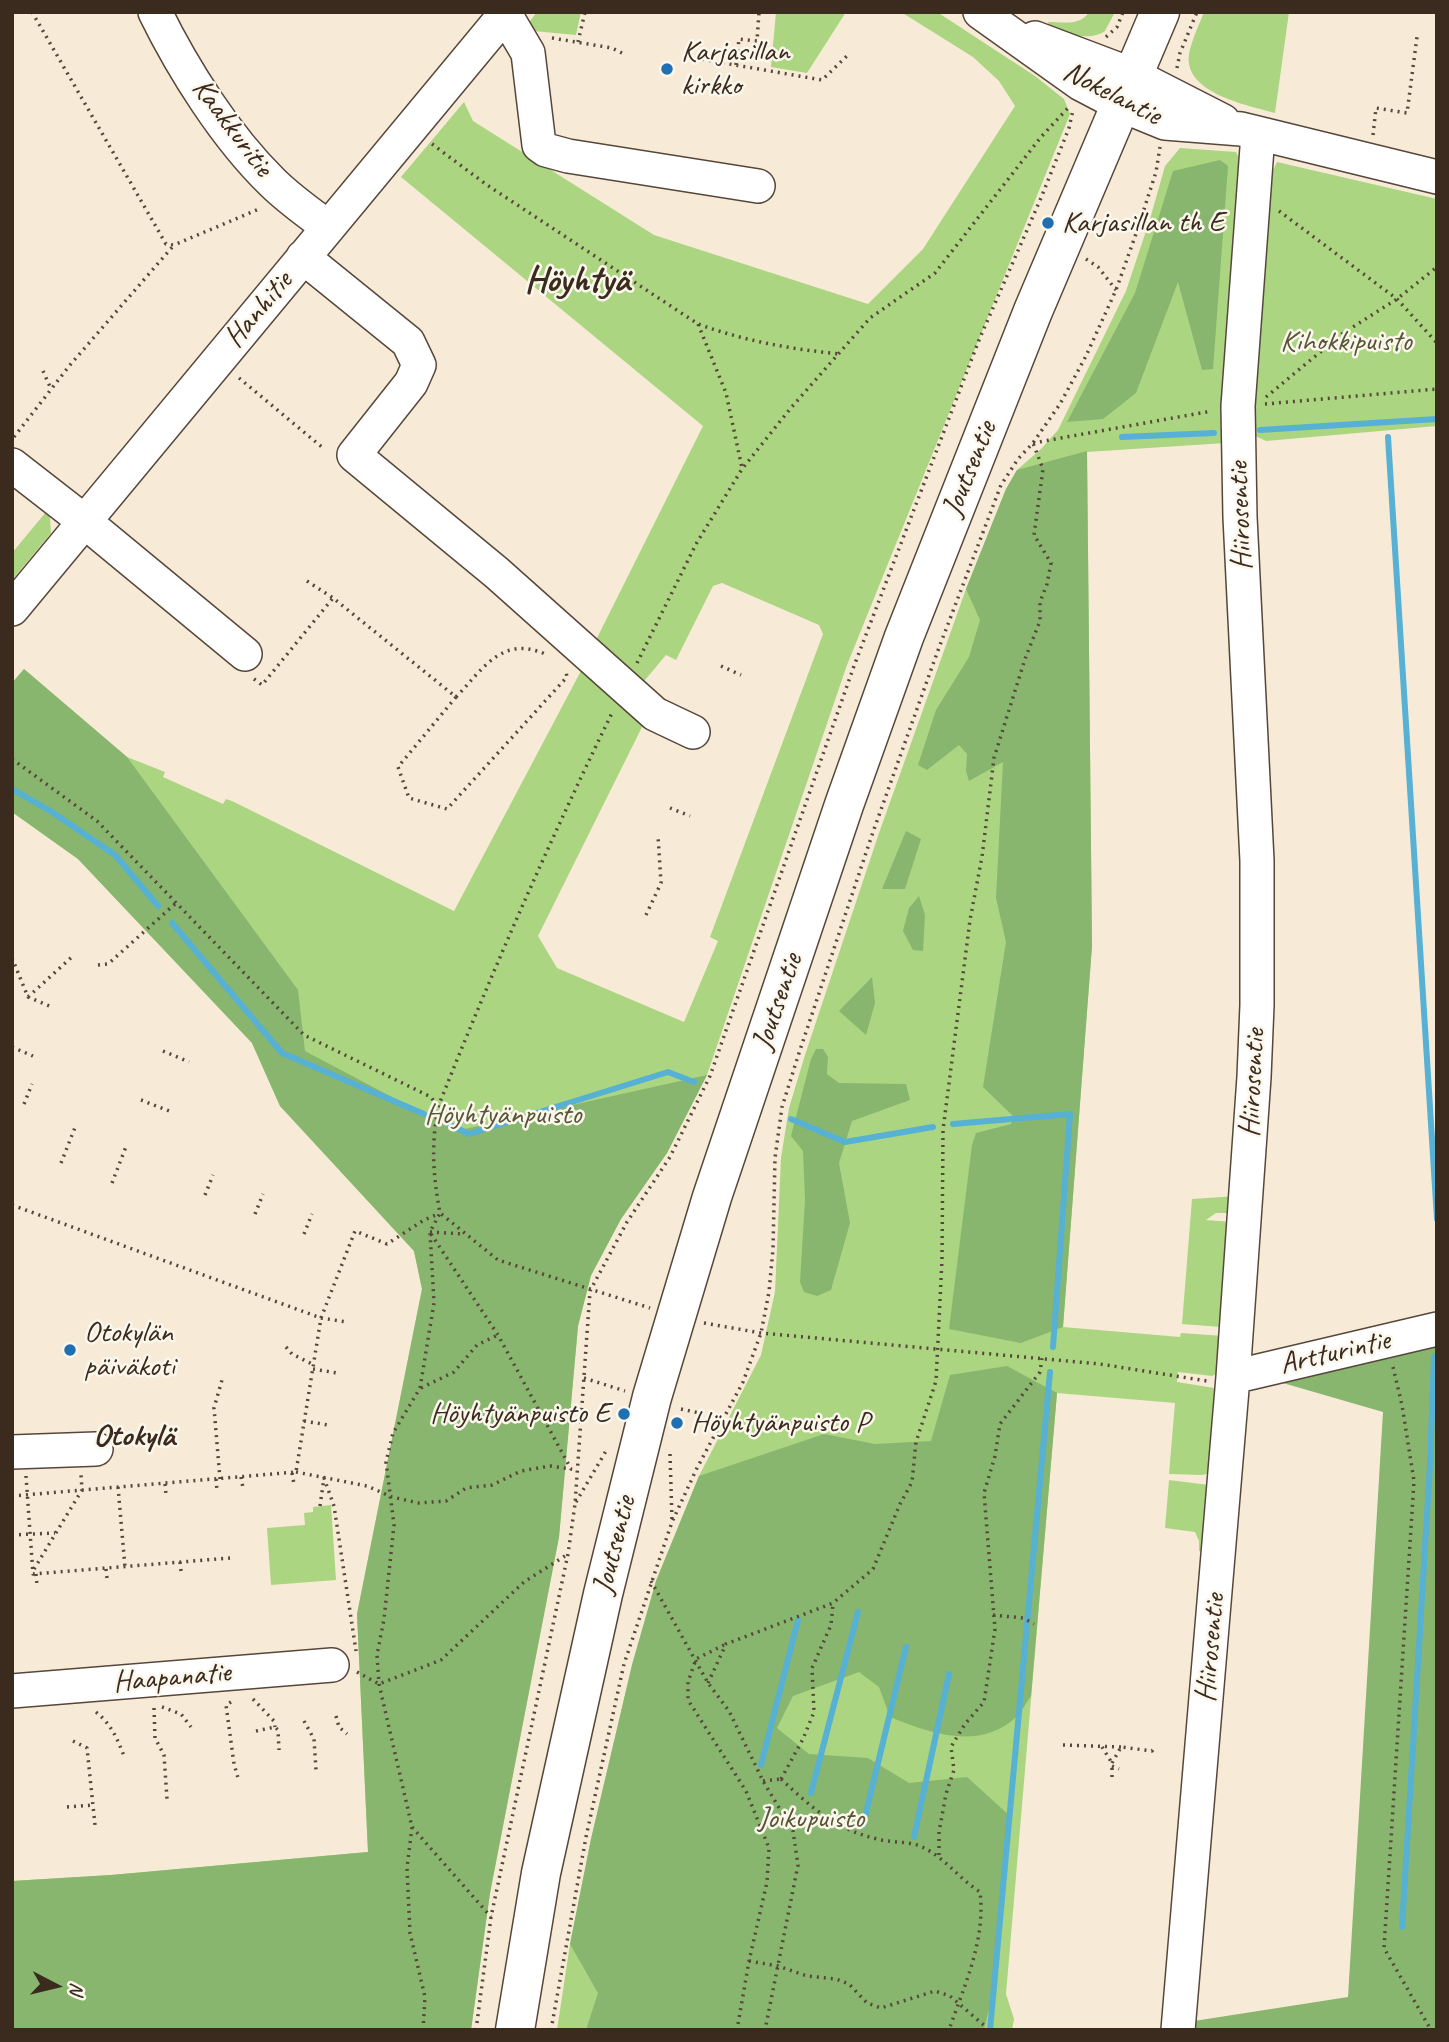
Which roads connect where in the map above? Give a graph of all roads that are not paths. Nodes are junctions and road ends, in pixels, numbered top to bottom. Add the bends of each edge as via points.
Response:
1 (155, 12) edge
2 (1160, 12) edge
3 (989, 18) edge
4 (509, 19) edge
5 (1127, 90) junction
6 (1249, 132) junction
7 (1437, 177) edge
8 (758, 186) dead end
9 (328, 227) junction
10 (303, 257) junction
11 (12, 466) edge
12 (84, 521) junction
13 (12, 609) edge
14 (245, 654) dead end
15 (693, 732) dead end
16 (1437, 1329) edge
17 (1234, 1377) junction
18 (18, 1452) edge
19 (85, 1458) road end
20 (347, 1669) road end
21 (12, 1691) edge
22 (515, 2030) edge
23 (1178, 2030) edge

1 - 9 street, Kaakkuritie via 225,127 272,182
2 - 5 main road, Joutsentie
3 - 5 street, Nokelantie via 1092,59
3 - 5 street, Nokelantie via 1081,85
4 - 8 street via 528,54 539,145 546,150
4 - 9 street, Hanhitie
5 - 6 street, Nokelantie
5 - 22 main road, Joutsentie via 1033,311 904,637 712,1197 652,1397 603,1594 541,1873
6 - 7 street, Nokelantie
6 - 17 street, Hiirosentie via 1247,406 1240,517 1256,850 1257,1005
9 - 10 street, Hanhitie
10 - 12 street, Hanhitie
10 - 15 street via 408,342 419,365 411,383 354,455 497,573 624,689 655,714
11 - 12 street
12 - 13 street, Hanhitie
12 - 14 street
16 - 17 street, Artturintie
17 - 23 street, Hiirosentie
18 - 19 street
20 - 21 street, Haapanatie

